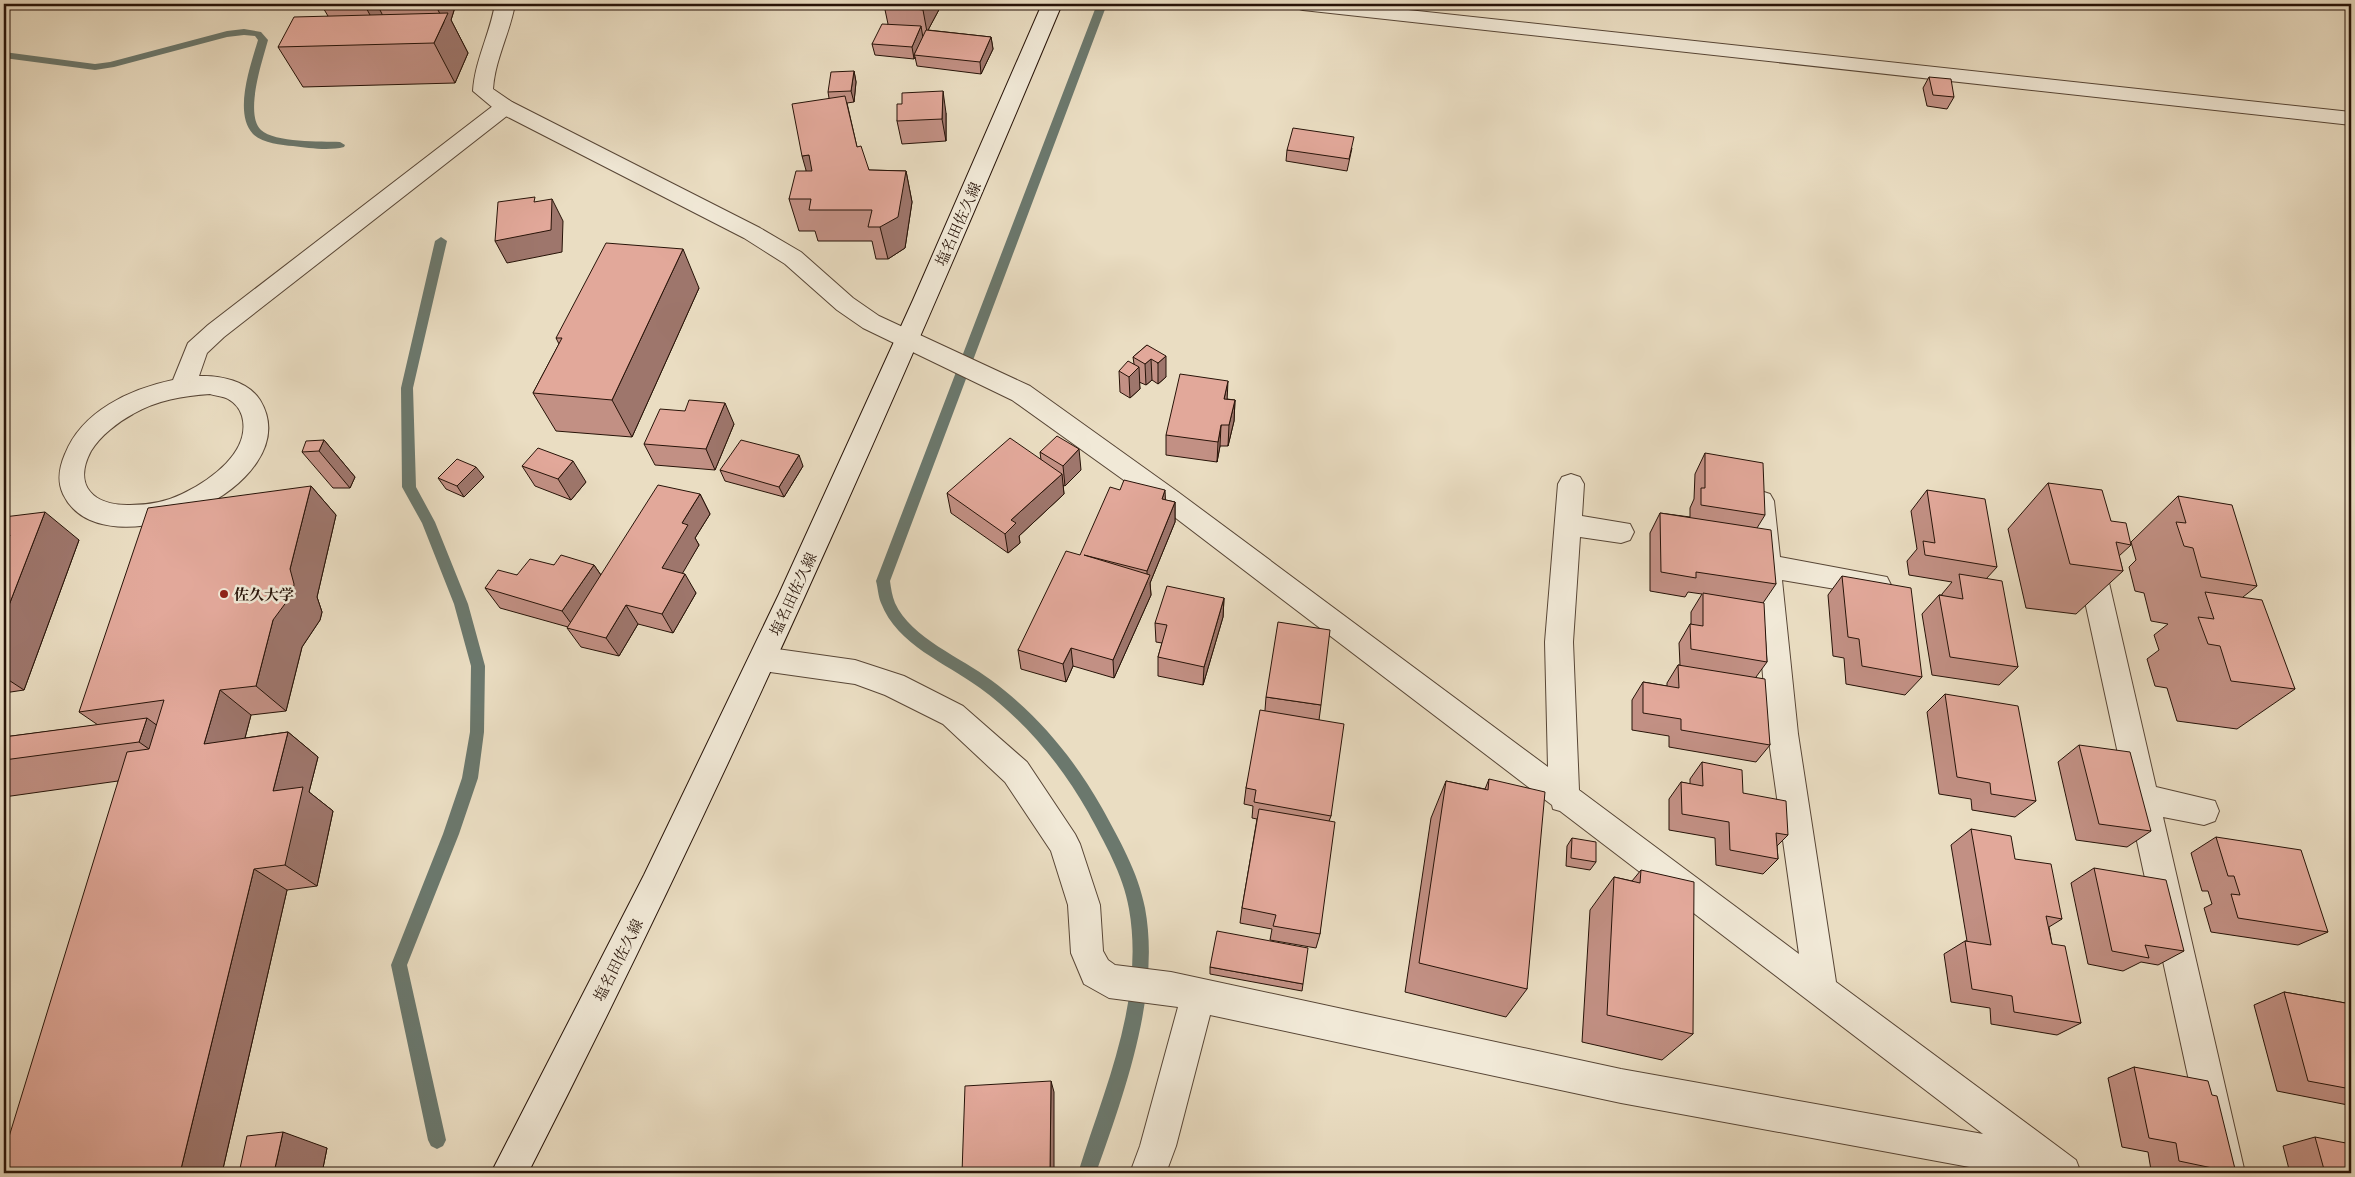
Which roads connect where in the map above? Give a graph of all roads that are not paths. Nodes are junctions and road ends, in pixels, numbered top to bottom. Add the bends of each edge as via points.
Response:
1 (505, 4) edge
2 (1052, 4) edge
3 (1303, 4) edge
4 (505, 107) junction
5 (2351, 119) edge
6 (908, 340) junction
7 (183, 386) junction
8 (1570, 484) dead end
9 (1761, 501) edge
10 (1568, 525) junction
11 (1621, 532) dead end
12 (1767, 566) junction
13 (2093, 574) edge
14 (1881, 585) edge
15 (763, 659) junction
16 (1564, 798) junction
17 (2144, 799) junction
18 (2204, 811) dead end
19 (1822, 992) junction
20 (1185, 993) junction
21 (2056, 1169) edge
22 (509, 1173) edge
23 (1148, 1173) edge
24 (2227, 1173) edge

1 - 4 street via 503,21 483,74 483,91
2 - 6 street, 塩名田佐久線
3 - 5 street
4 - 6 street via 752,233 793,258 845,304 871,322
4 - 7 street via 216,330 197,348
6 - 15 street, 塩名田佐久線
6 - 16 street via 1021,393 1169,499
7 - 7 street via 210,385 233,390 249,402 256,418 255,437 245,459 199,498 168,510 139,517 108,515 86,507 73,491 71,471 80,449 98,427 123,408 152,394
8 - 10 street
9 - 12 street
10 - 11 street
10 - 16 street via 1559,642
12 - 14 street
12 - 19 street via 1783,734
13 - 17 street
15 - 20 street via 856,672 894,685 954,715 1016,772 1064,844 1084,905 1087,953 1096,972 1109,980
15 - 22 street, 塩名田佐久線 via 659,880
16 - 19 street
17 - 18 street
17 - 24 street
19 - 21 street
20 - 21 street via 1621,1086
20 - 23 street via 1158,1146

